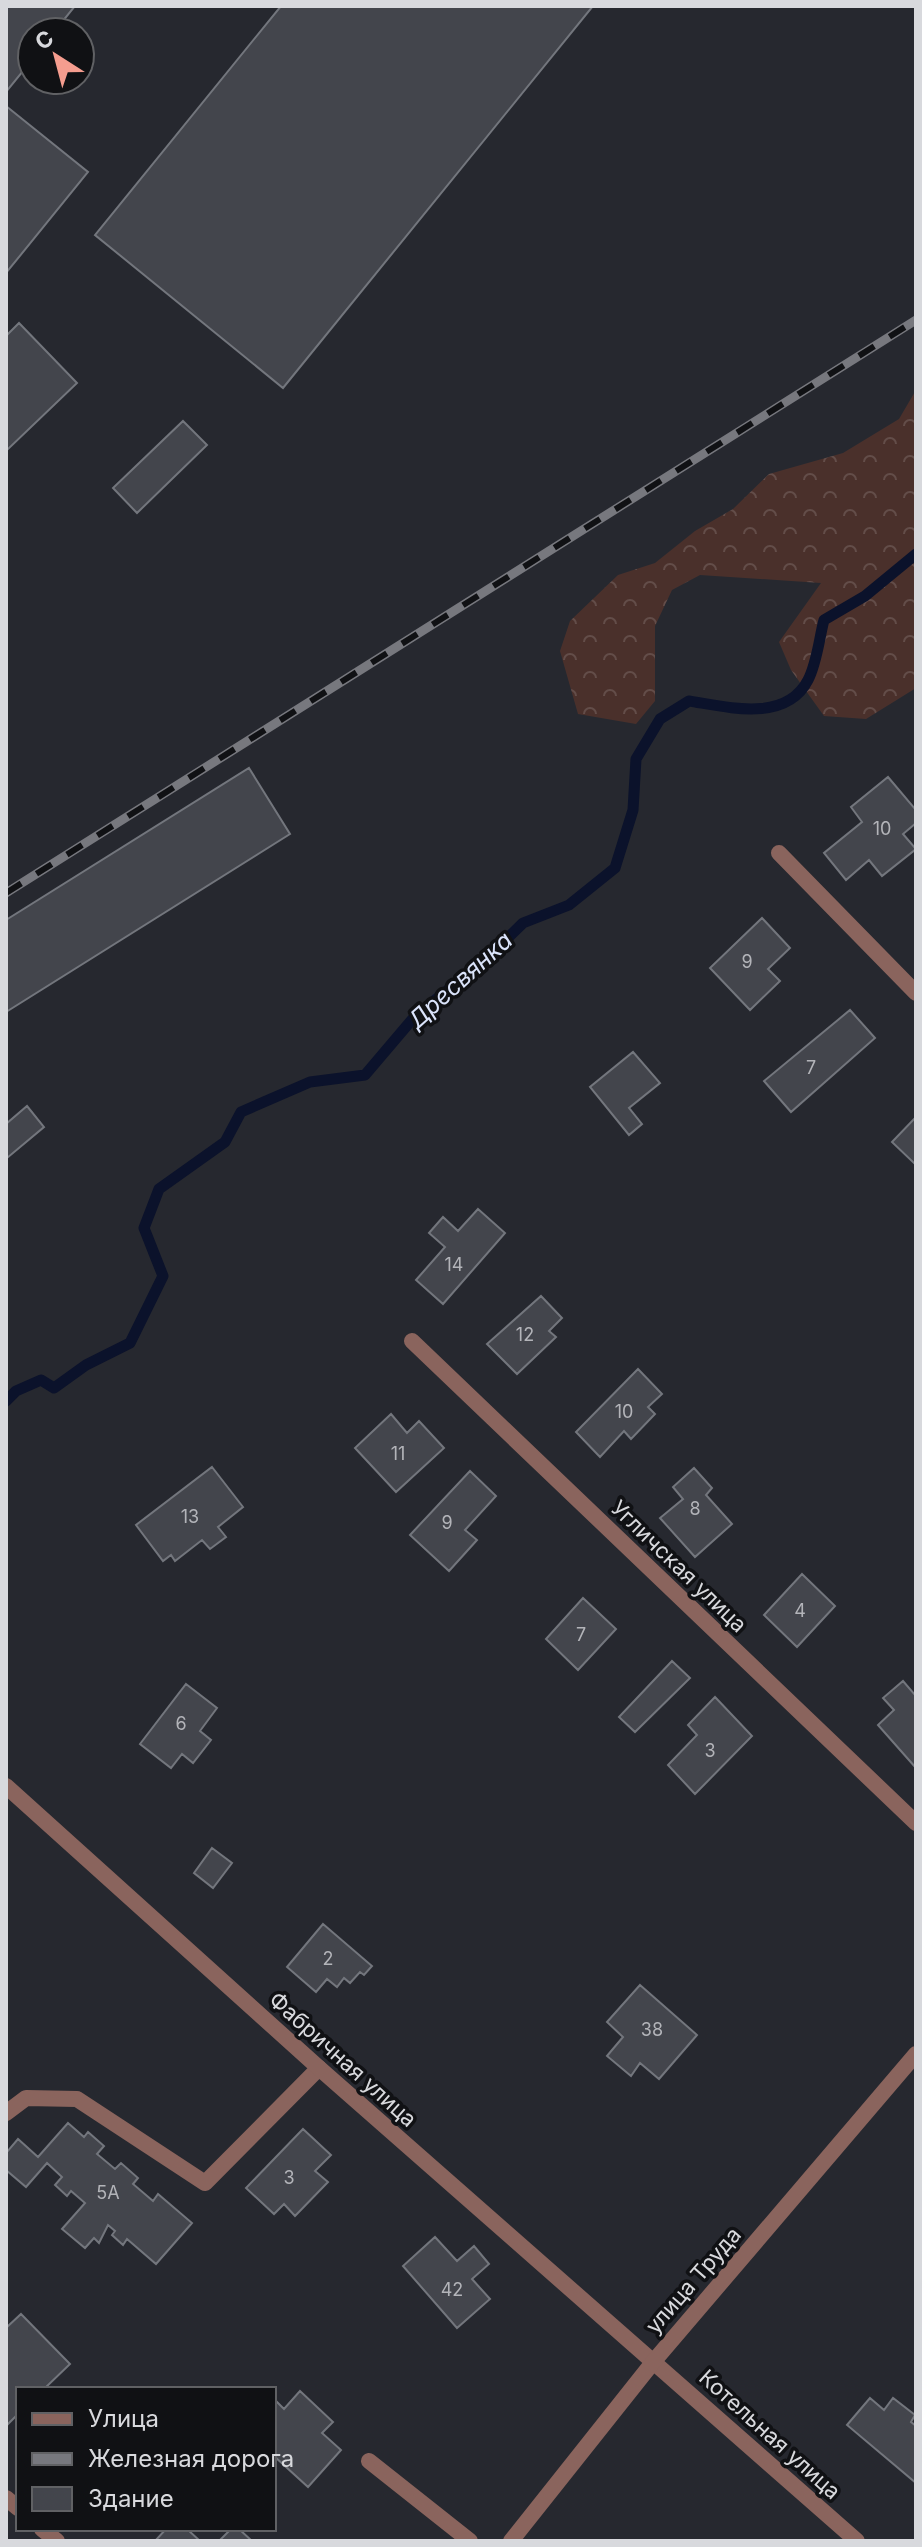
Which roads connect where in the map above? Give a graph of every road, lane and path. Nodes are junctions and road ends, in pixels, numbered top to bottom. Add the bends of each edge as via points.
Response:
1 (779, 853) dead end
2 (916, 993) edge
3 (412, 1341) dead end
4 (6, 1786) edge
5 (916, 1823) edge
6 (916, 2054) edge
7 (319, 2068) junction
8 (6, 2113) edge
9 (654, 2361) junction
10 (369, 2461) dead end
11 (470, 2541) edge
12 (511, 2541) edge
13 (857, 2541) edge

1 - 2 street
3 - 5 street, Угличская улица
4 - 7 street, Фабричная улица
6 - 9 street, улица Труда
7 - 8 street via 205,2183 77,2099 26,2098
7 - 9 street, Фабричная улица
9 - 12 street, улица Труда
9 - 13 street, Котельная улица
10 - 11 street

